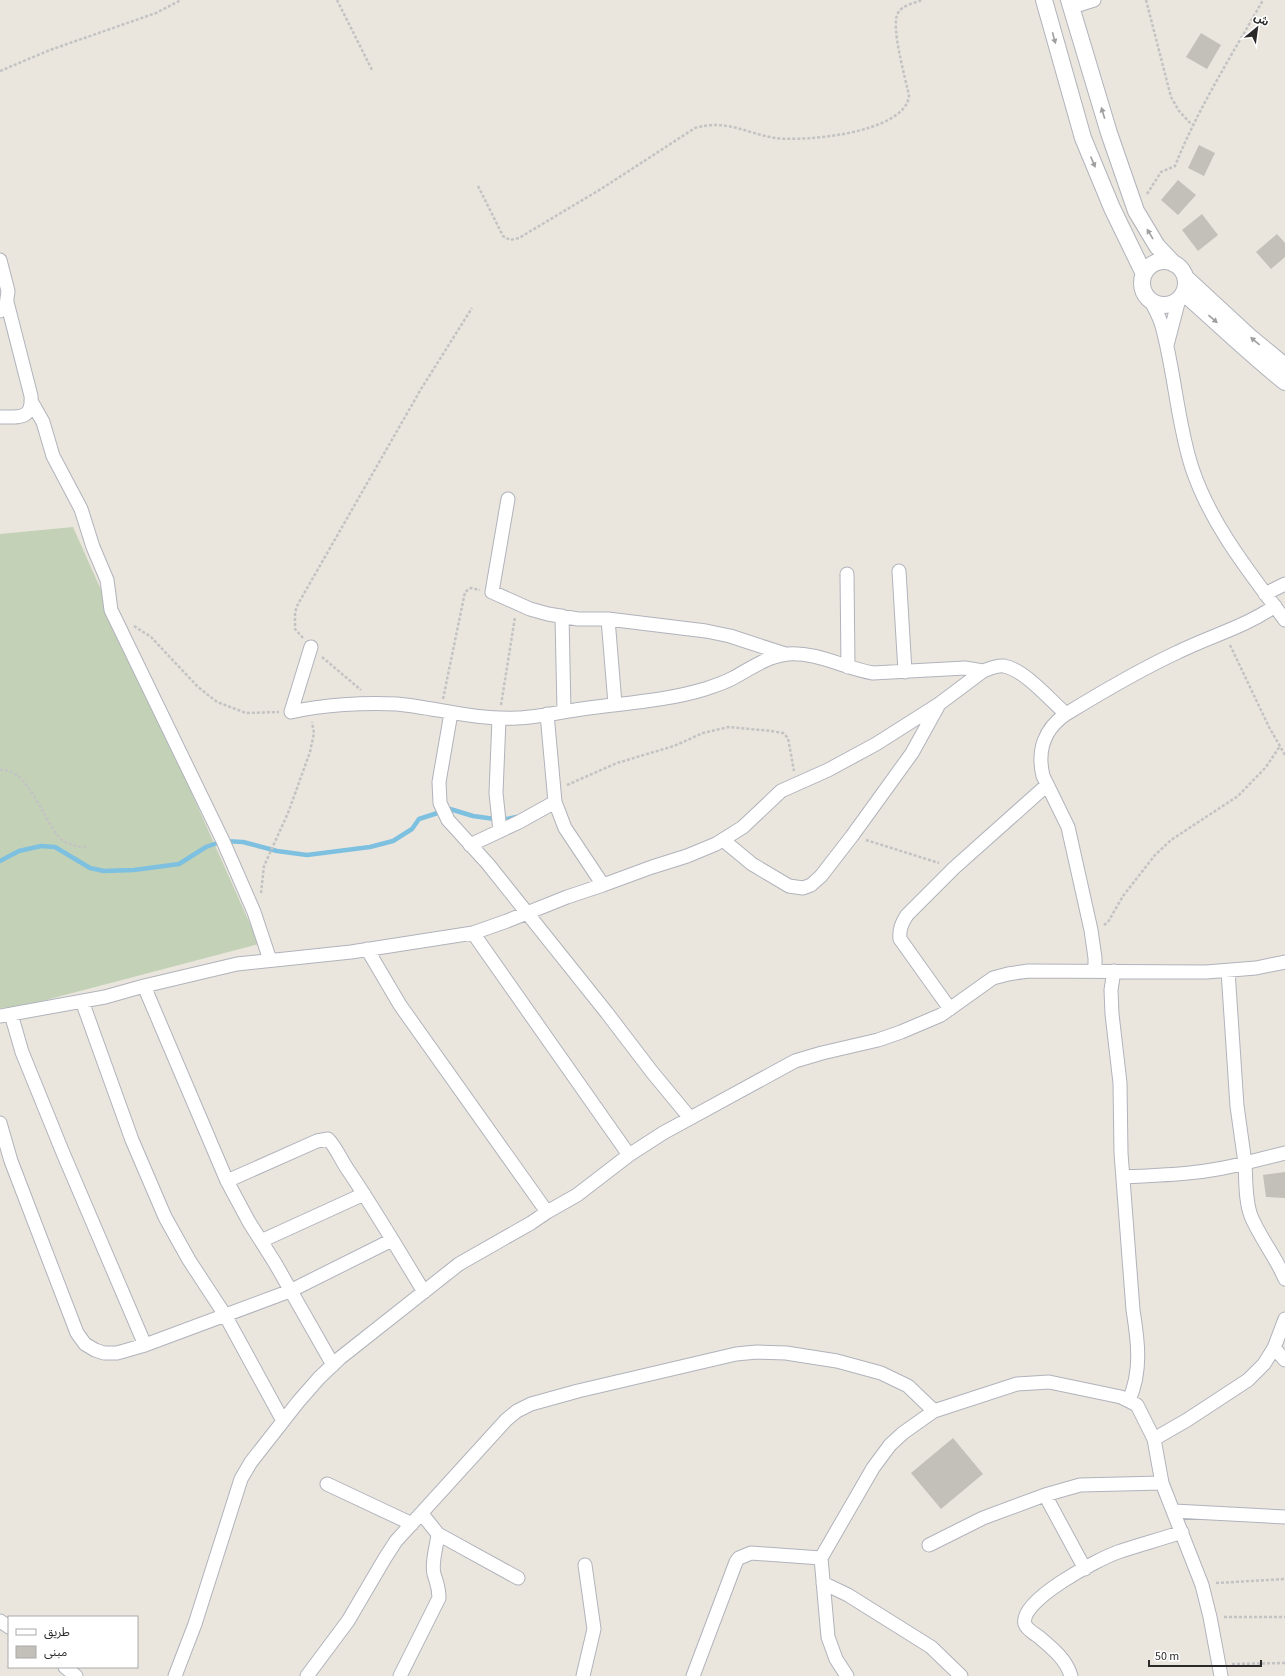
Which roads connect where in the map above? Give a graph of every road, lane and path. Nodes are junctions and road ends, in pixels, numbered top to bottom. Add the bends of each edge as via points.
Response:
1 (181, 0) edge
2 (337, 0) edge
3 (922, 0) edge
4 (1044, 0) edge
5 (1094, 0) edge
6 (1146, 0) edge
7 (1263, 0) edge
8 (1070, 3) edge
9 (0, 70) edge
10 (372, 70) dead end
11 (1192, 125) junction
12 (478, 186) dead end
13 (1136, 211) junction
14 (0, 260) edge
15 (1174, 264) junction
16 (1144, 274) junction
17 (1185, 277) junction
18 (1182, 296) junction
19 (1151, 301) junction
20 (4, 306) edge
21 (472, 308) dead end
22 (1167, 347) junction
23 (1285, 366) edge
24 (1285, 382) edge
25 (31, 401) junction
26 (0, 417) edge
27 (508, 499) dead end
28 (899, 571) dead end
29 (848, 574) dead end
30 (1285, 584) edge
31 (492, 592) junction
32 (1265, 594) junction
33 (518, 603) junction
34 (1274, 606) junction
35 (562, 616) junction
36 (608, 619) junction
37 (1285, 620) edge
38 (131, 624) dead end
39 (1224, 632) junction
40 (311, 647) junction
41 (785, 654) junction
42 (848, 667) junction
43 (983, 671) junction
44 (905, 672) junction
45 (378, 704) junction
46 (615, 704) junction
47 (938, 704) junction
48 (310, 708) junction
49 (564, 711) junction
50 (292, 712) junction
51 (446, 712) junction
52 (547, 714) junction
53 (1066, 714) junction
54 (499, 719) junction
55 (1280, 746) junction
56 (1285, 755) edge
57 (0, 770) edge
58 (796, 783) junction
59 (1047, 785) junction
60 (554, 798) junction
61 (500, 831) junction
62 (852, 836) junction
63 (723, 840) junction
64 (470, 845) junction
65 (86, 847) dead end
66 (954, 868) junction
67 (603, 885) junction
68 (254, 912) junction
69 (528, 914) junction
70 (1091, 930) junction
71 (473, 933) junction
72 (366, 949) junction
73 (270, 960) junction
74 (1285, 962) edge
75 (1095, 971) junction
76 (1114, 971) junction
77 (1228, 971) junction
78 (144, 986) junction
79 (82, 1001) junction
80 (950, 1009) junction
81 (6, 1015) edge
82 (690, 1118) junction
83 (0, 1122) edge
84 (1285, 1153) edge
85 (629, 1155) junction
86 (1245, 1163) junction
87 (1123, 1177) junction
88 (227, 1181) junction
89 (364, 1194) junction
90 (547, 1212) junction
91 (392, 1240) junction
92 (261, 1241) junction
93 (1285, 1279) edge
94 (290, 1291) junction
95 (424, 1292) junction
96 (225, 1315) junction
97 (1285, 1319) edge
98 (145, 1345) junction
99 (1274, 1348) junction
100 (1285, 1360) edge
101 (333, 1365) junction
102 (1129, 1400) junction
103 (934, 1411) junction
104 (283, 1421) junction
105 (1154, 1439) junction
106 (1162, 1483) junction
107 (327, 1484) dead end
108 (1045, 1495) junction
109 (1174, 1511) junction
110 (422, 1514) junction
111 (1285, 1517) edge
112 (412, 1524) junction
113 (1182, 1532) junction
114 (438, 1534) junction
115 (929, 1545) dead end
116 (821, 1558) junction
117 (585, 1565) dead end
118 (1084, 1569) junction
119 (518, 1578) dead end
120 (1285, 1579) edge
121 (823, 1583) junction
122 (1202, 1585) junction
123 (1210, 1617) junction
124 (1285, 1617) edge
125 (1285, 1663) edge
126 (66, 1668) edge
127 (1220, 1670) edge
128 (76, 1676) edge
129 (175, 1676) edge
130 (307, 1676) edge
131 (400, 1676) edge
132 (583, 1676) edge
133 (693, 1676) edge
134 (847, 1676) edge
135 (961, 1676) edge
136 (1071, 1676) edge

1 - 9 path via 156,13
2 - 10 path
3 - 12 path via 902,8 896,19 908,101 903,110 894,117 877,125 822,138 775,138 723,124 707,124 695,128 519,238 510,240 503,236
4 -> 16 street via 1083,138 1112,208
5 - 8 street
6 - 11 path via 1171,97
7 - 11 path
13 -> 8 street via 1109,133
11 - 13 path via 1175,166 1162,172
15 -> 13 street via 1157,246
14 - 20 street via 6,281
15 - 16 street via 1160,261 1148,268
15 - 17 street
16 - 19 street via 1143,289
17 - 18 street via 1186,287
23 -> 17 street
18 - 19 street via 1173,304 1158,304
18 - 22 street
18 -> 24 street via 1215,320 1250,354
19 - 22 street via 1162,325
20 - 25 street
21 - 40 path via 421,390 298,604 295,612 295,629
22 - 32 street via 1192,469 1212,513
25 - 26 street via 30,409 25,415
25 - 68 street via 44,422 53,456 81,509 107,580 111,610 223,841
27 - 31 street
28 - 44 street
29 - 42 street
30 - 32 street
31 - 33 street
31 - 51 path via 471,588 465,592
32 - 34 street
33 - 35 street via 540,612
33 - 54 path
34 - 37 street
34 - 39 street via 1253,620
35 - 36 street
35 - 49 street
36 - 41 street via 706,630
36 - 46 street
38 - 50 path via 151,637 198,687 217,702 246,713
39 - 53 street via 1151,665
39 - 55 path
40 - 45 path
40 - 50 street
41 - 42 street via 812,656
41 - 46 street via 704,689
42 - 44 street via 873,673
43 - 44 street via 965,668
43 - 47 street
43 - 53 street via 999,666 1015,670 1030,680
45 - 48 street
45 - 51 street via 397,704
46 - 49 street
47 - 58 street via 876,744 828,770
47 - 62 street via 912,753
48 - 50 street
48 - 68 path via 314,733 310,752 288,813 264,866 260,898
49 - 52 street
51 - 54 street
51 - 64 street via 439,782 440,803 448,820
52 - 54 street
52 - 60 street
53 - 59 street via 1056,721 1044,742 1041,759
54 - 61 street via 496,794
55 - 56 path
55 - 70 path via 1266,767 1238,796 1171,840 1155,855 1123,896 1108,922
57 - 65 path via 7,769 15,773 26,784 59,837 77,847
58 - 60 path via 788,738 783,733 730,727 617,763 564,787
58 - 63 street via 781,791 743,828
59 - 66 street
59 - 70 street via 1068,827
60 - 61 street
60 - 67 street via 566,828
61 - 64 street
62 - 63 street via 821,876 803,888 789,886 752,864
62 - 66 path
63 - 67 street via 687,856
64 - 69 street
66 - 80 street via 907,915 900,931 900,939 906,949
67 - 69 street
68 - 73 street
69 - 71 street
69 - 82 street
70 - 75 street
71 - 72 street
71 - 85 street
72 - 73 street
72 - 90 street via 400,1005
73 - 78 street via 237,964
74 - 77 street
75 - 76 street
75 - 80 street via 1028,971 1008,974 993,978
76 - 77 street
76 - 87 street via 1111,990 1112,1014 1120,1083
77 - 86 street via 1238,1112
78 - 79 street
78 - 88 street
79 - 81 street
79 - 96 street via 132,1140 165,1217
80 - 82 street via 918,1026 878,1040 795,1061
81 - 98 street
82 - 85 street
83 - 98 street via 11,1161 77,1333 86,1344 104,1353
84 - 86 street
85 - 90 street via 577,1194
86 - 87 street via 1194,1174
86 - 93 street via 1251,1216
87 - 102 street via 1138,1369
88 - 89 street via 325,1139 333,1144
88 - 92 street
89 - 91 street
89 - 92 street
90 - 95 street via 459,1264
91 - 94 street
91 - 95 street
92 - 94 street
94 - 96 street
94 - 101 street
95 - 101 street
96 - 98 street
96 - 104 street
97 - 99 street
99 - 100 street
99 - 105 street via 1264,1364 1248,1380
101 - 104 street
102 - 103 street via 1049,1382 1030,1382
102 - 105 street via 1137,1405
103 - 110 street via 908,1386 881,1374 844,1363 786,1353 736,1354 531,1404 506,1420
103 - 116 street via 890,1445 873,1468
104 - 129 street via 241,1479 195,1624
105 - 106 street
106 - 108 street via 1080,1485
106 - 109 street
107 - 112 street
108 - 115 street via 983,1518
108 - 118 street
109 - 111 street
109 - 113 street
110 - 112 street
110 - 114 street
112 - 130 street via 396,1541 348,1622
113 - 118 street via 1117,1552
113 - 122 street
114 - 119 street
114 - 131 street via 434,1574 439,1587 439,1598
116 - 121 street
116 - 133 street via 751,1553 739,1558
117 - 132 street via 594,1629
118 - 136 street via 1061,1582 1029,1608 1025,1617 1027,1628 1068,1665
120 - 122 path
121 - 134 street via 828,1637 836,1659
121 - 135 street via 848,1595 931,1647
122 - 123 street
123 - 124 path
123 - 127 street
125 - 127 path
126 - 128 street

